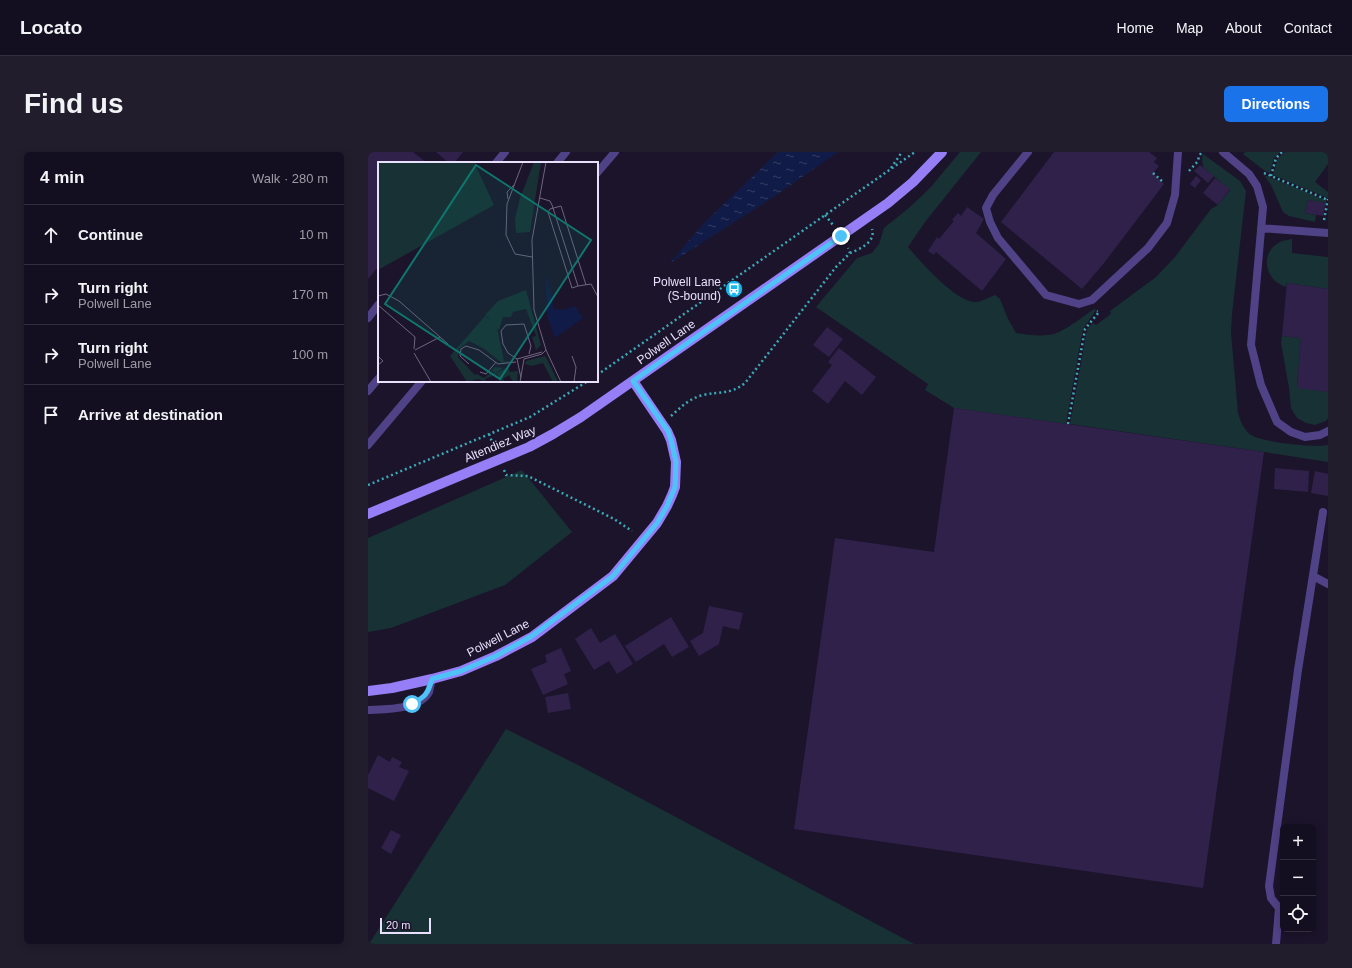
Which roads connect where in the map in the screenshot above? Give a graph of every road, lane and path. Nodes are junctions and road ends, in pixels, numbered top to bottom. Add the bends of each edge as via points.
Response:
1 (505, 152) edge
2 (566, 152) edge
3 (615, 152) edge
4 (902, 152) edge
5 (915, 152) edge
6 (942, 152) edge
7 (1028, 152) edge
8 (1178, 152) edge
9 (1223, 152) edge
10 (1282, 152) edge
11 (497, 162) edge
12 (558, 162) edge
13 (890, 170) junction
14 (598, 172) edge
15 (1263, 173) dead end
16 (1271, 176) junction
17 (1328, 199) edge
18 (825, 215) junction
19 (868, 218) junction
20 (1261, 228) junction
21 (1325, 233) edge
22 (841, 236) junction
23 (850, 253) junction
24 (1090, 300) junction
25 (378, 305) edge
26 (368, 318) edge
27 (598, 375) edge
28 (378, 379) edge
29 (633, 381) junction
30 (421, 382) edge
31 (586, 382) edge
32 (368, 391) edge
33 (672, 415) dead end
34 (1068, 424) dead end
35 (1328, 432) edge
36 (489, 434) junction
37 (368, 445) edge
38 (494, 447) dead end
39 (506, 475) dead end
40 (368, 485) edge
41 (1323, 512) dead end
42 (368, 514) edge
43 (636, 528) dead end
44 (1313, 576) junction
45 (1328, 584) edge
46 (432, 679) junction
47 (368, 691) edge
48 (368, 710) edge
49 (1276, 944) edge

1 - 11 lane
2 - 12 lane
3 - 14 lane
4 - 13 path
5 - 13 path
6 - 19 street, Polwell Lane via 913,182
7 - 24 lane via 993,195 986,208 990,222 998,238 1046,296 1079,304
8 - 24 lane via 1175,196 1167,223 1148,248
9 - 20 lane via 1249,174 1256,186 1263,207
10 - 16 path via 1276,158
13 - 18 path
15 - 16 path
16 - 17 path
17 - 21 path
18 - 22 path
18 - 27 path
19 - 22 street, Polwell Lane
19 - 23 path via 873,232 872,237 861,248
20 - 21 lane
20 - 35 lane via 1251,346 1261,385 1277,422 1291,432 1305,437
22 - 23 path
22 - 29 street, Polwell Lane
23 - 33 path via 836,266 745,383 737,389 694,398
24 - 34 path via 1099,312 1085,329
25 - 26 lane
28 - 32 lane
29 - 42 street, Altendiez Way via 581,417 528,447
29 - 46 street, Polwell Lane via 668,431 676,462 675,487 657,523 613,576 532,636 496,656 461,671
30 - 37 lane
31 - 36 path via 530,417
36 - 38 path
36 - 40 path
39 - 43 path via 528,476 614,519 633,532
41 - 44 lane
44 - 45 lane
44 - 49 lane via 1269,886 1272,898 1279,908
46 - 47 street, Polwell Lane
46 - 48 lane via 429,692 412,704 399,708

